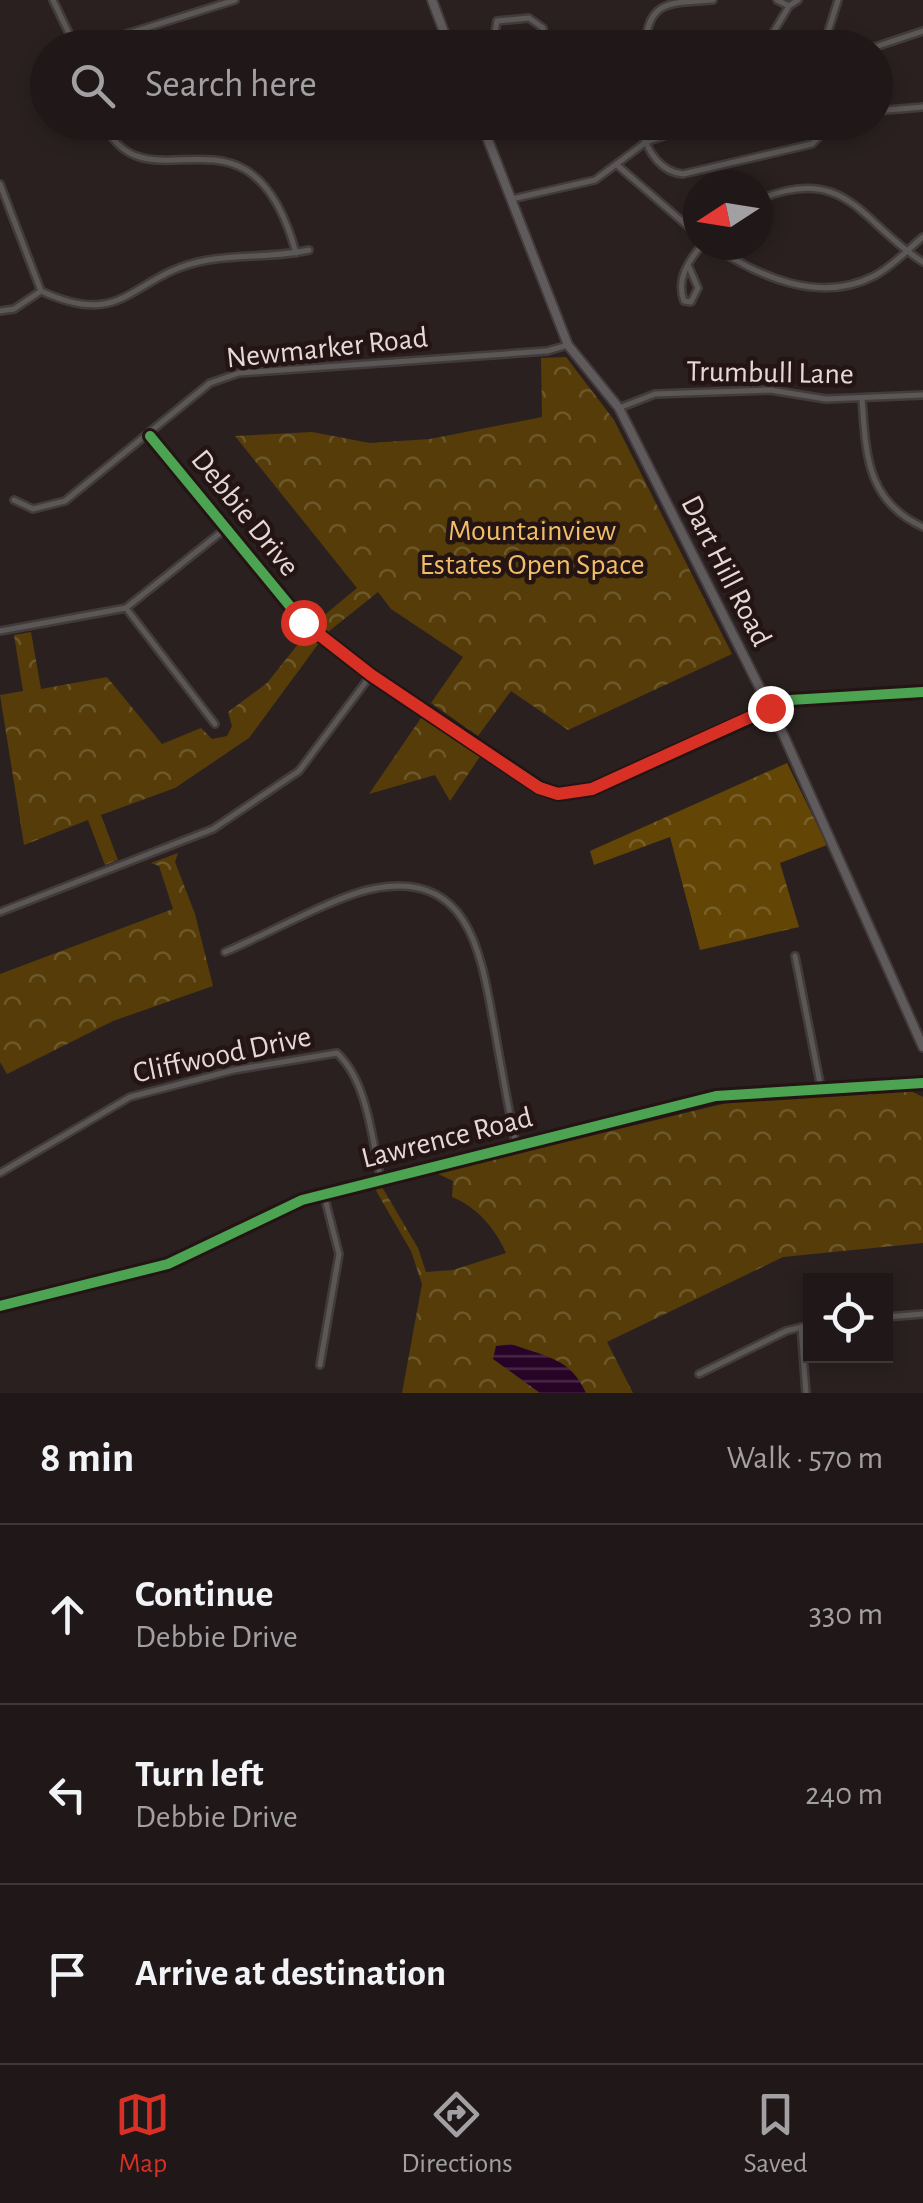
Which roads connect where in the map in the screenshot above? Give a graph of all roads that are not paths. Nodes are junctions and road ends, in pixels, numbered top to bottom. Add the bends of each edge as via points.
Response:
1 (53, 0) edge
2 (234, 0) edge
3 (432, 0) edge
4 (713, 0) edge
5 (777, 0) edge
6 (798, 0) edge
7 (838, 0) edge
8 (789, 6) junction
9 (69, 30) edge
10 (137, 30) edge
11 (443, 30) edge
12 (495, 30) edge
13 (543, 30) edge
14 (646, 30) edge
15 (775, 30) edge
16 (829, 30) edge
17 (923, 31) edge
18 (893, 41) edge
19 (923, 107) edge
20 (893, 110) edge
21 (113, 140) edge
22 (488, 140) edge
23 (652, 140) edge
24 (816, 140) edge
25 (646, 142) junction
26 (617, 165) junction
27 (0, 184) edge
28 (773, 196) edge
29 (512, 200) junction
30 (683, 223) edge
31 (923, 237) edge
32 (308, 250) dead end
33 (906, 252) junction
34 (296, 253) junction
35 (692, 260) edge
36 (735, 260) edge
37 (923, 262) edge
38 (688, 265) junction
39 (41, 292) junction
40 (0, 310) edge
41 (568, 346) junction
42 (923, 395) edge
43 (862, 398) junction
44 (619, 408) junction
45 (150, 436) junction
46 (14, 500) dead end
47 (923, 527) edge
48 (226, 529) junction
49 (126, 608) junction
50 (0, 631) edge
51 (371, 675) junction
52 (923, 692) edge
53 (770, 708) junction
54 (215, 724) dead end
55 (0, 912) edge
56 (224, 952) dead end
57 (795, 956) dead end
58 (923, 1046) edge
59 (923, 1083) edge
60 (821, 1088) junction
61 (516, 1146) junction
62 (0, 1174) edge
63 (381, 1180) junction
64 (324, 1195) junction
65 (0, 1306) edge
66 (923, 1314) edge
67 (893, 1317) edge
68 (801, 1327) joint
69 (320, 1365) dead end
70 (698, 1374) dead end
71 (806, 1393) edge

1 - 9 street
2 - 10 street
3 - 11 main road
4 - 14 street via 662,4 646,19
5 - 8 street
6 - 8 street
7 - 16 street
8 - 15 street
12 - 13 street via 497,21 529,18
17 - 18 street
19 - 20 street
21 - 34 street via 135,159 217,158 249,170 275,198
22 - 29 main road, Dart Hill Road
23 - 25 street
24 - 25 street via 683,174 668,173
25 - 26 street
26 - 29 street via 582,185
26 - 30 street
27 - 39 street
28 - 33 street via 833,192 870,214
29 - 41 main road, Dart Hill Road
31 - 33 street
32 - 34 street
33 - 36 street via 852,285 812,288
33 - 37 street
34 - 39 street via 195,263 98,307
35 - 38 street
38 - 38 street via 698,288 691,302 681,295
39 - 40 street
41 - 44 main road, Dart Hill Road
41 - 45 street, Newmarker Road via 239,373 210,383
42 - 43 street, Trumbull Lane
43 - 44 street, Trumbull Lane via 746,390 655,394
43 - 47 street via 867,462 879,494
44 - 53 main road, Dart Hill Road
45 - 46 street, Newmarker Road via 65,501 33,509
45 - 48 street, Debbie Drive
48 - 49 street
48 - 51 street, Debbie Drive via 303,622
49 - 50 street
49 - 54 street
51 - 53 street, Debbie Drive via 539,788 558,794 592,789
51 - 55 street via 299,771 213,829
52 - 53 street, Debbie Drive via 811,698
53 - 58 main road, Dart Hill Road
56 - 61 street via 368,890 400,886 431,892 453,906 480,952
57 - 60 street
59 - 60 street, Lawrence Road
60 - 61 street, Lawrence Road via 716,1096
61 - 63 street, Lawrence Road
62 - 63 street, Cliffwood Drive via 130,1097 234,1070 337,1054 358,1084
63 - 64 street, Lawrence Road
64 - 65 street, Lawrence Road via 139,1274
64 - 69 street via 339,1254
66 - 67 street
68 - 70 street
68 - 71 street

